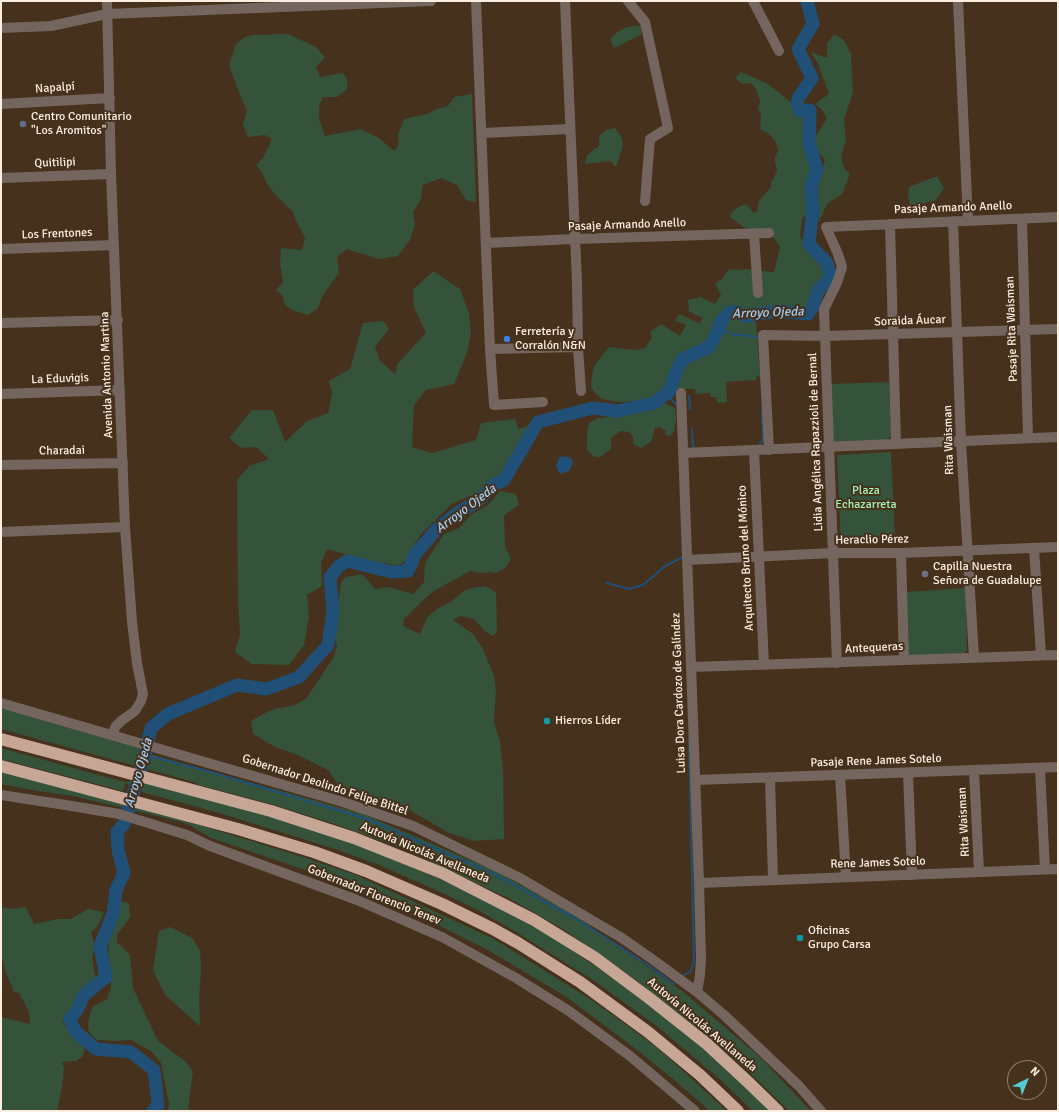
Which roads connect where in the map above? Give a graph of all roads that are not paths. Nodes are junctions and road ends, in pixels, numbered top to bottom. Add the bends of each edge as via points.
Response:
1 (107, 1) edge
2 (431, 1) edge
3 (476, 1) edge
4 (565, 1) edge
5 (628, 1) edge
6 (753, 1) edge
7 (958, 1) edge
8 (250, 5) edge
9 (107, 14) junction
10 (1, 28) edge
11 (779, 51) dead end
12 (110, 98) junction
13 (1, 104) edge
14 (570, 129) junction
15 (482, 133) junction
16 (111, 174) junction
17 (1, 178) edge
18 (645, 201) dead end
19 (1058, 217) edge
20 (1022, 219) junction
21 (953, 221) junction
22 (968, 221) junction
23 (890, 224) junction
24 (826, 228) joint
25 (769, 233) dead end
26 (754, 234) junction
27 (574, 239) junction
28 (486, 243) junction
29 (114, 245) junction
30 (1, 249) edge
31 (758, 293) dead end
32 (118, 320) junction
33 (1, 323) edge
34 (1058, 329) edge
35 (1024, 331) junction
36 (958, 332) junction
37 (892, 334) junction
38 (825, 336) junction
39 (578, 347) junction
40 (490, 350) junction
41 (120, 390) junction
42 (581, 391) dead end
43 (681, 393) dead end
44 (1, 394) edge
45 (543, 402) dead end
46 (1058, 437) edge
47 (1028, 438) junction
48 (961, 442) junction
49 (896, 443) junction
50 (829, 446) junction
51 (754, 450) junction
52 (769, 450) junction
53 (683, 453) junction
54 (123, 463) junction
55 (1, 465) edge
56 (125, 527) junction
57 (1, 532) edge
58 (1058, 547) edge
59 (1034, 548) junction
60 (967, 550) junction
61 (833, 553) junction
62 (900, 553) junction
63 (759, 557) junction
64 (687, 560) junction
65 (1041, 655) junction
66 (1058, 655) edge
67 (974, 657) junction
68 (904, 660) junction
69 (837, 663) junction
70 (764, 665) junction
71 (691, 667) junction
72 (1, 703) edge
73 (112, 734) junction
74 (1, 739) edge
75 (1, 766) edge
76 (1058, 767) edge
77 (1040, 768) junction
78 (974, 770) junction
79 (908, 773) junction
80 (840, 775) junction
81 (770, 778) junction
82 (696, 780) junction
83 (1, 795) edge
84 (1058, 869) edge
85 (1045, 870) junction
86 (979, 872) junction
87 (912, 875) junction
88 (846, 877) junction
89 (773, 880) junction
90 (699, 883) junction
91 (697, 992) junction
92 (695, 1111) edge
93 (738, 1111) edge
94 (778, 1111) edge
95 (821, 1111) edge

1 - 9 street, Avenida Antonio Martina
2 - 8 street
3 - 15 street
4 - 14 street
5 - 18 street via 645,22 668,128 650,139
6 - 11 street
7 - 22 street
8 - 9 street
9 - 10 street via 51,26
9 - 12 street, Avenida Antonio Martina
12 - 13 street, Napalpí
12 - 16 street, Avenida Antonio Martina
14 - 15 street
14 - 27 street
15 - 28 street
16 - 17 street, Quitilipi
16 - 29 street, Avenida Antonio Martina
19 - 20 street, Pasaje Armando Anello
20 - 22 street, Pasaje Armando Anello
20 - 35 street, Pasaje Rita Waisman
21 - 22 street, Pasaje Armando Anello
21 - 23 street, Pasaje Armando Anello
21 - 36 street, Rita Waisman
23 - 24 street, Pasaje Armando Anello
23 - 37 street
24 - 38 street, Lidia Angélica Rapazzioli de Bernal via 842,266 824,309
25 - 26 street, Pasaje Armando Anello
26 - 27 street, Pasaje Armando Anello
26 - 31 street
27 - 28 street, Pasaje Armando Anello
27 - 39 street
28 - 40 street
29 - 30 street, Los Frentones
29 - 32 street, Avenida Antonio Martina
32 - 33 street
32 - 41 street, Avenida Antonio Martina
34 - 35 street, Soraida Áucar
35 - 36 street, Soraida Áucar
35 - 47 street, Pasaje Rita Waisman
36 - 37 street, Soraida Áucar
36 - 48 street, Rita Waisman
37 - 38 street, Soraida Áucar
37 - 49 street
38 - 50 street, Lidia Angélica Rapazzioli de Bernal
38 - 52 street, Soraida Áucar via 764,336
39 - 40 street
39 - 42 street
40 - 45 street via 494,405
41 - 44 street, La Eduvigis
41 - 54 street, Avenida Antonio Martina
43 - 53 street, Luisa Dora Cardozo de Galíndez
46 - 47 street
47 - 48 street
48 - 49 street
48 - 60 street, Rita Waisman
49 - 50 street
50 - 52 street
50 - 61 street, Lidia Angélica Rapazzioli de Bernal
51 - 52 street
51 - 53 street
51 - 63 street, Arquitecto Bruno del Mónico
53 - 64 street, Luisa Dora Cardozo de Galíndez
54 - 55 street, Charadai
54 - 56 street, Avenida Antonio Martina
56 - 57 street
56 - 73 street, Avenida Antonio Martina via 132,622 142,694 135,711 121,720
58 - 59 street, Heraclio Pérez
59 - 60 street, Heraclio Pérez
59 - 65 street
60 - 62 street, Heraclio Pérez
60 - 67 street, Rita Waisman
61 - 62 street, Heraclio Pérez
61 - 63 street, Heraclio Pérez
61 - 69 street, Lidia Angélica Rapazzioli de Bernal
62 - 68 street
63 - 64 street, Heraclio Pérez
63 - 70 street, Arquitecto Bruno del Mónico
64 - 71 street, Luisa Dora Cardozo de Galíndez
65 - 66 street, Antequeras
65 - 67 street, Antequeras
67 - 68 street, Antequeras
68 - 69 street, Antequeras
69 - 70 street, Antequeras
70 - 71 street, Antequeras
71 - 82 street, Luisa Dora Cardozo de Galíndez
72 - 73 street, Gobernador Deolindo Felipe Bittel
73 - 91 street, Gobernador Deolindo Felipe Bittel via 336,800 413,826 520,878 560,901 652,959
74 - 94 highway, Autovía Nicolás Avellaneda via 272,811 354,838 442,873 511,907 574,944 643,993 707,1044
75 - 93 highway via 123,797 314,852 418,893 493,929 559,968 648,1032
76 - 77 street, Pasaje Rene James Sotelo
77 - 78 street, Pasaje Rene James Sotelo
77 - 85 street
78 - 79 street, Pasaje Rene James Sotelo
78 - 86 street, Rita Waisman
79 - 80 street, Pasaje Rene James Sotelo
79 - 87 street
80 - 81 street, Pasaje Rene James Sotelo
80 - 88 street
81 - 82 street, Pasaje Rene James Sotelo
81 - 89 street
82 - 90 street, Luisa Dora Cardozo de Galíndez
83 - 92 street, Gobernador Florencio Tenev via 119,814 187,835 210,846 357,900 442,937 569,1011 630,1056
84 - 85 street, Rene James Sotelo
85 - 86 street, Rene James Sotelo
86 - 87 street, Rene James Sotelo
87 - 88 street, Rene James Sotelo
88 - 89 street, Rene James Sotelo
89 - 90 street, Rene James Sotelo
90 - 91 street, Luisa Dora Cardozo de Galíndez via 701,958
91 - 95 street, Gobernador Deolindo Felipe Bittel via 799,1086

